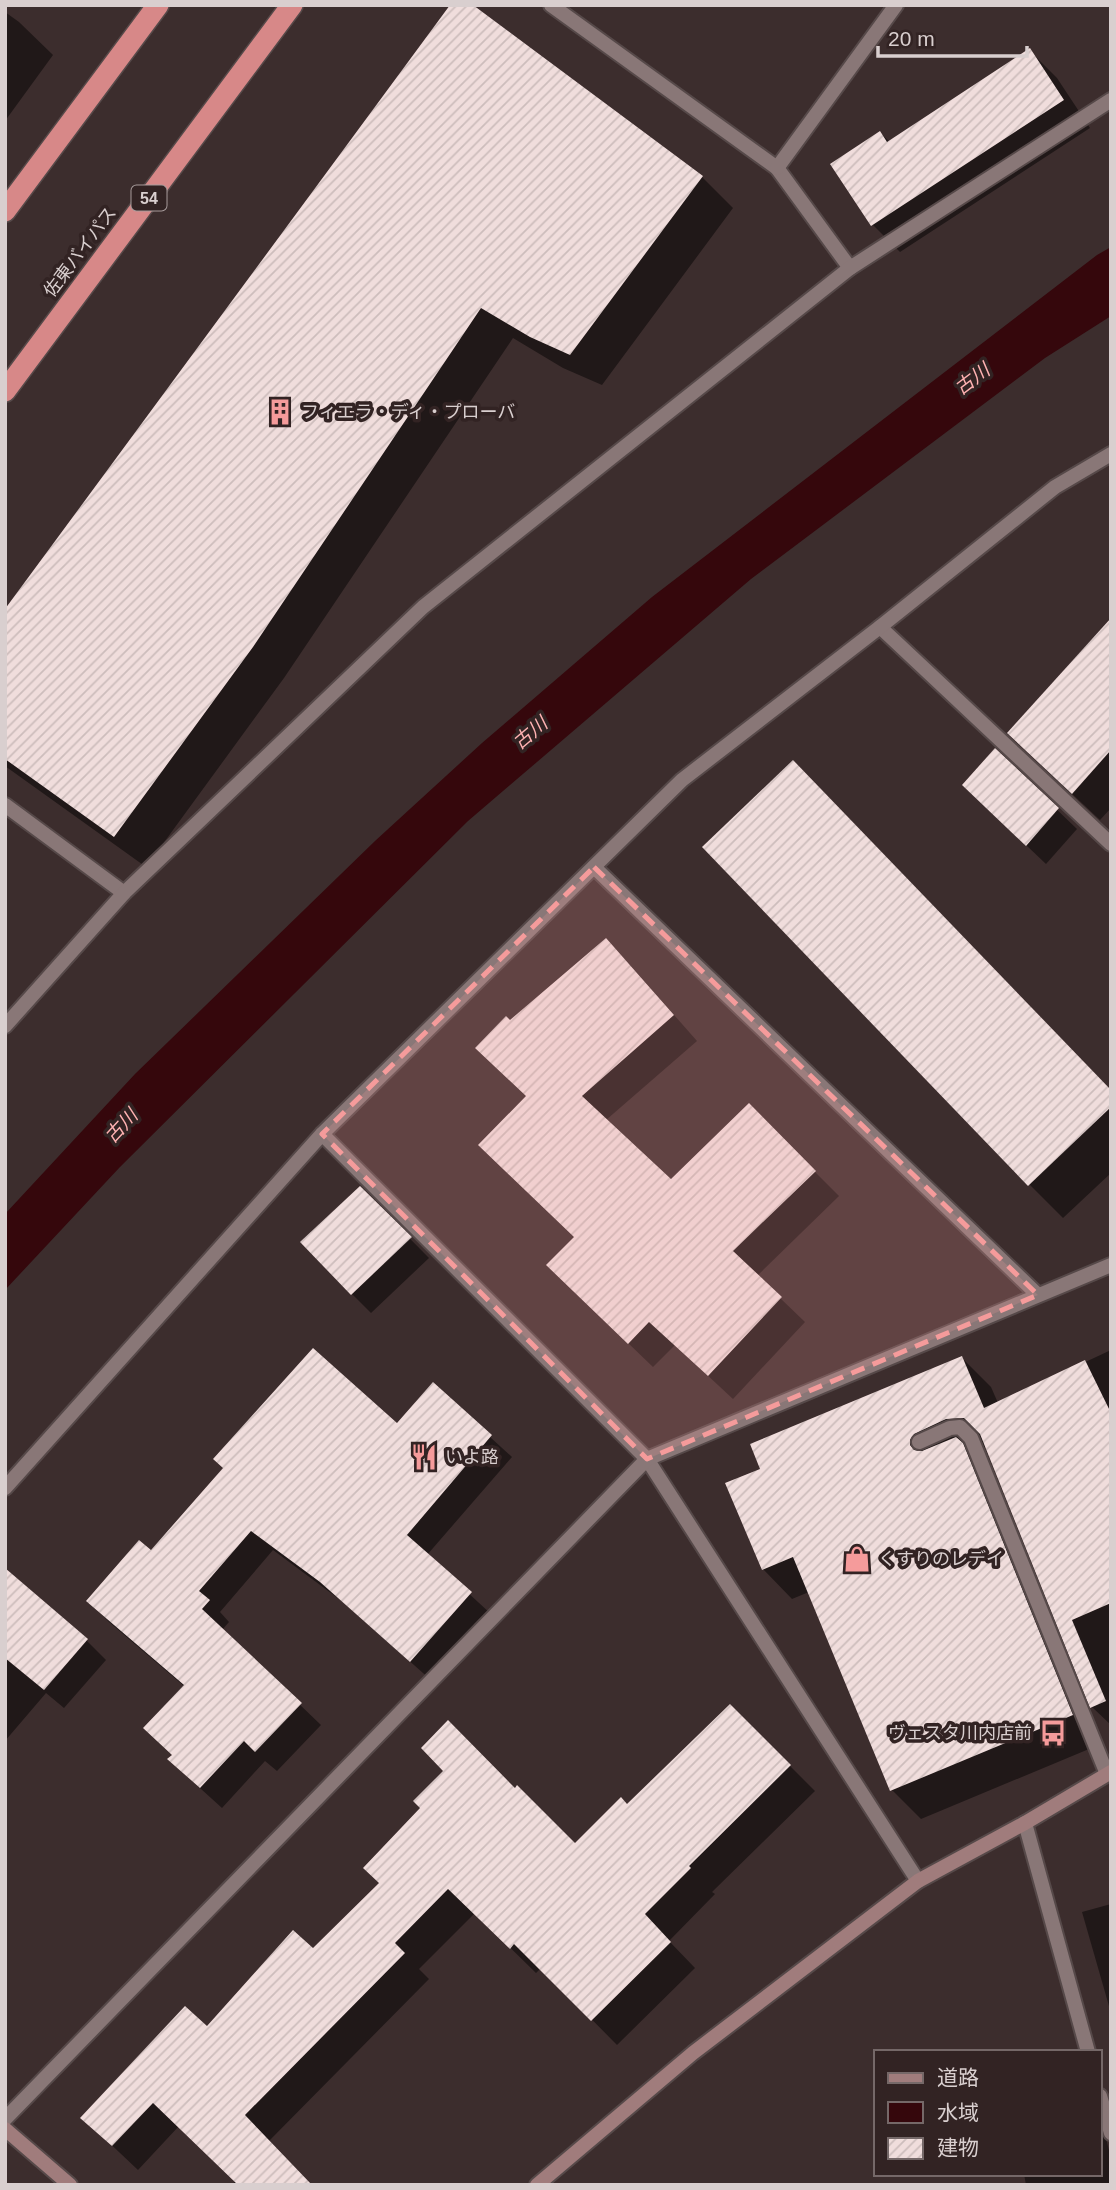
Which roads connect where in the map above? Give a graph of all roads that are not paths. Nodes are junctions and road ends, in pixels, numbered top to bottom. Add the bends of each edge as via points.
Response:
1 (158, 5) edge
2 (292, 5) edge
3 (551, 5) edge
4 (896, 5) edge
5 (1111, 100) edge
6 (777, 168) junction
7 (5, 211) edge
8 (849, 268) junction
9 (5, 391) edge
10 (1111, 454) edge
11 (880, 627) junction
12 (5, 805) edge
13 (1111, 844) edge
14 (594, 867) junction
15 (124, 893) junction
16 (5, 1026) edge
17 (322, 1135) junction
18 (1111, 1265) edge
19 (1038, 1295) junction
20 (919, 1442) dead end
21 (647, 1459) junction
22 (5, 1488) edge
23 (1109, 1773) edge
24 (1025, 1823) junction
25 (918, 1881) junction
26 (1087, 2050) edge
27 (1102, 2103) edge
28 (5, 2119) edge
29 (5, 2129) edge
30 (1111, 2133) edge
31 (70, 2185) edge
32 (537, 2185) edge

1 - 7 highway
2 - 9 highway, 佐東バイパス / 54
3 - 6 street
4 - 6 street
5 - 8 street
6 - 8 street
8 - 15 street via 423,607
10 - 11 street via 1055,487
11 - 13 street
11 - 14 street via 682,779
12 - 15 street
14 - 17 street
14 - 19 street
15 - 16 street
17 - 21 street
17 - 22 street
18 - 19 street
19 - 21 street
20 - 23 street via 960,1427 971,1438
21 - 25 street
21 - 28 street
23 - 24 street
24 - 25 street
24 - 26 street
25 - 32 street via 693,2053
27 - 30 street
29 - 31 street

